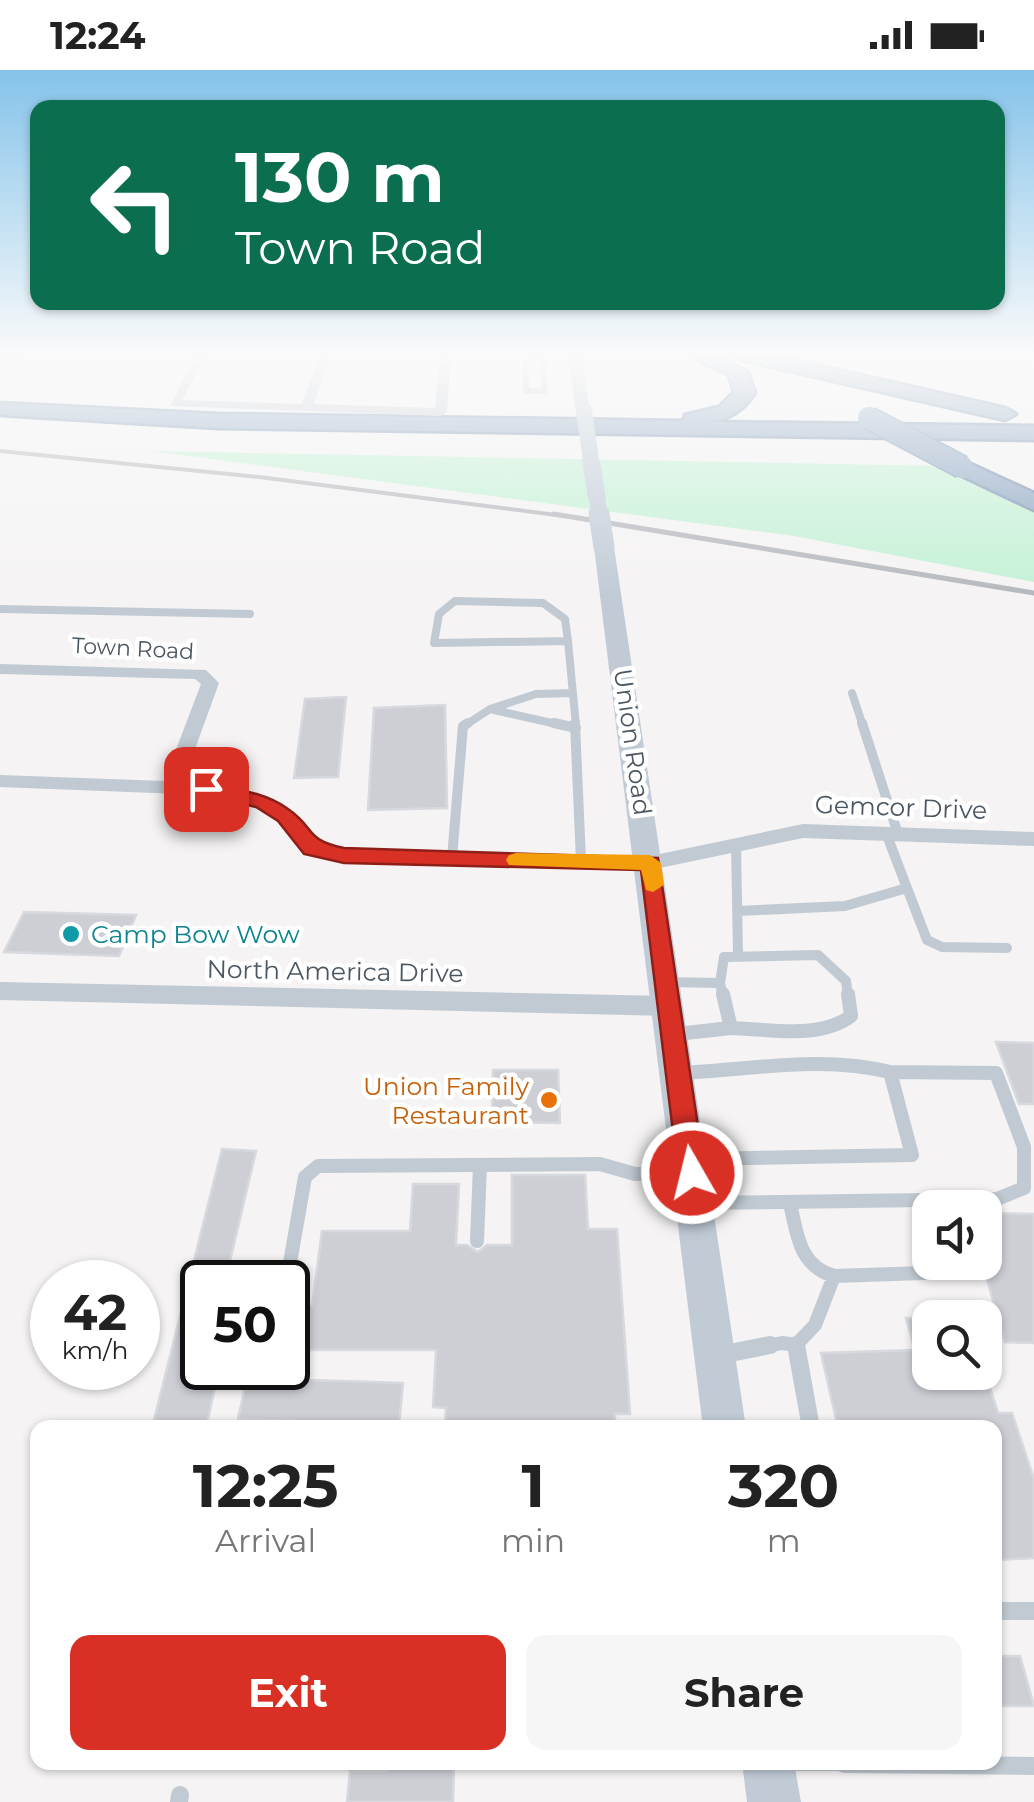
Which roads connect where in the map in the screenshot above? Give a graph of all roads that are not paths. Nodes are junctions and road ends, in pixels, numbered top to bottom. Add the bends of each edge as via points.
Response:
1 (73, 435) edge
2 (587, 435) edge
3 (908, 435) edge
4 (1034, 454) edge
5 (1034, 500) edge
6 (0, 609) edge
7 (250, 614) dead end
8 (568, 642) junction
9 (0, 669) edge
10 (573, 693) junction
11 (852, 694) dead end
12 (490, 709) junction
13 (576, 728) junction
14 (0, 780) edge
15 (171, 787) junction
16 (892, 834) junction
17 (1034, 839) edge
18 (736, 845) junction
19 (452, 858) junction
20 (581, 862) junction
21 (650, 863) junction
22 (907, 888) junction
23 (738, 911) junction
24 (1006, 948) dead end
25 (738, 954) junction
26 (720, 982) junction
27 (0, 990) edge
28 (670, 1007) junction
29 (731, 1028) junction
30 (890, 1072) junction
31 (678, 1073) junction
32 (480, 1165) junction
33 (692, 1179) junction
34 (1002, 1197) edge
35 (912, 1202) edge
36 (790, 1203) junction
37 (477, 1241) dead end
38 (290, 1260) edge
39 (912, 1273) edge
40 (834, 1276) junction
41 (796, 1346) junction
42 (716, 1356) junction
43 (724, 1420) edge
44 (810, 1420) edge
45 (1002, 1611) edge
46 (1034, 1611) edge
47 (1002, 1765) edge
48 (1034, 1766) edge
49 (769, 1770) edge
50 (774, 1802) edge

1 - 4 highway
2 - 21 main road, Union Road, bridge
3 - 5 highway, bridge
6 - 7 lane
8 - 8 lane via 565,619 543,603 456,601 439,614 434,643
8 - 10 lane
9 - 15 street, Town Road via 200,674 210,683
10 - 12 lane via 536,694
10 - 13 lane
11 - 16 lane
12 - 13 lane
12 - 19 lane via 463,726
13 - 20 lane
14 - 15 street
15 - 19 street via 262,802 285,816 311,848 344,856
16 - 17 street, Gemcor Drive
16 - 18 street, Gemcor Drive via 802,831
16 - 22 lane
18 - 21 street, Gemcor Drive
18 - 23 lane
19 - 20 street
20 - 21 street
21 - 28 main road, Union Road
22 - 23 lane via 813,910
22 - 24 lane via 927,940 942,947
23 - 25 lane
25 - 26 lane via 724,957
25 - 29 lane via 818,955 846,981 851,1016 828,1030
26 - 28 lane
26 - 29 lane
27 - 28 street, North America Drive
28 - 29 lane
28 - 31 main road, Union Road
30 - 31 lane via 778,1063
30 - 33 lane via 912,1155
30 - 34 lane via 996,1074 1024,1147 1024,1188
31 - 33 main road, Union Road
32 - 33 lane via 600,1164
32 - 37 lane
32 - 38 lane via 318,1166 305,1176
33 - 36 lane
33 - 42 main road, Union Road
35 - 36 lane
36 - 40 lane via 806,1261 817,1273
39 - 40 lane
40 - 41 lane via 815,1325
41 - 42 lane via 782,1342
41 - 44 lane
42 - 43 main road, Union Road
45 - 46 lane
47 - 48 lane
49 - 50 main road

